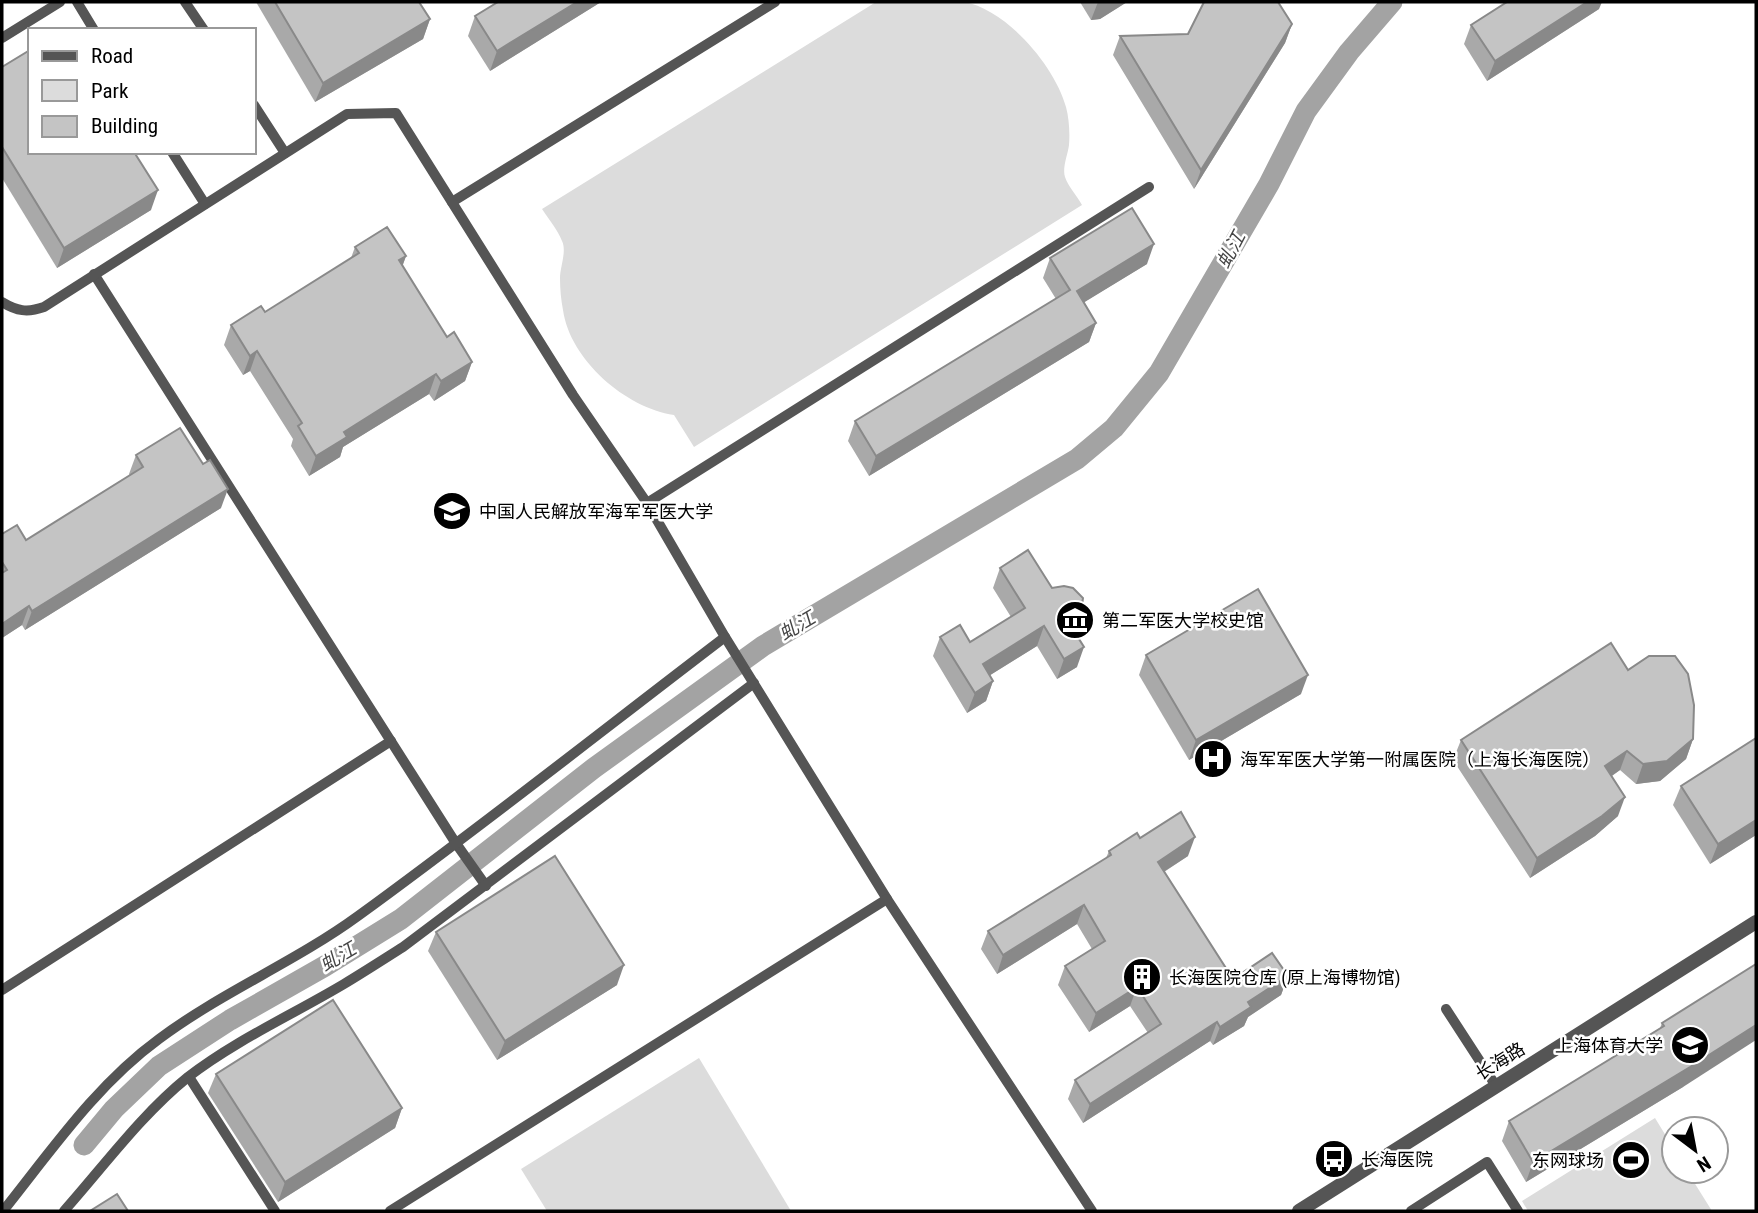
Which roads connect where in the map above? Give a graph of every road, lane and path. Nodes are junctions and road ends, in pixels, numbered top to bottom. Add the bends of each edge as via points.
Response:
1 (60, 2) edge
2 (77, 2) edge
3 (186, 2) edge
4 (775, 2) edge
5 (93, 28) edge
6 (203, 28) edge
7 (2, 38) edge
8 (256, 108) edge
9 (285, 153) junction
10 (173, 154) edge
11 (1149, 187) dead end
12 (452, 202) junction
13 (205, 204) junction
14 (94, 274) junction
15 (2, 302) edge
16 (647, 503) junction
17 (725, 637) junction
18 (752, 679) junction
19 (391, 741) junction
20 (455, 842) junction
21 (486, 886) junction
22 (887, 900) junction
23 (1756, 922) edge
24 (2, 990) edge
25 (1446, 1009) dead end
26 (189, 1077) junction
27 (1496, 1087) junction
28 (3, 1211) edge
29 (64, 1211) edge
30 (275, 1211) edge
31 (390, 1211) edge
32 (1092, 1211) edge
33 (1299, 1211) edge
34 (1411, 1211) edge
35 (1518, 1211) edge

1 - 7 lane
2 - 5 lane
3 - 6 lane
4 - 12 lane
8 - 9 lane
9 - 12 lane via 347,114 397,113
9 - 13 lane
10 - 13 lane
11 - 16 lane
12 - 16 lane
13 - 14 lane
14 - 15 lane via 31,312 17,311
14 - 19 lane
16 - 17 lane
17 - 18 lane
17 - 20 lane
18 - 21 lane
18 - 22 lane
19 - 20 lane
19 - 24 lane
20 - 21 lane
20 - 28 lane via 334,933 209,1004 158,1040 88,1104
21 - 26 lane via 392,954
22 - 31 lane
22 - 32 lane
23 - 27 street, 长海路
25 - 27 lane
26 - 29 lane
26 - 30 lane
27 - 33 street, 长海路
34 - 35 lane via 1487,1162

